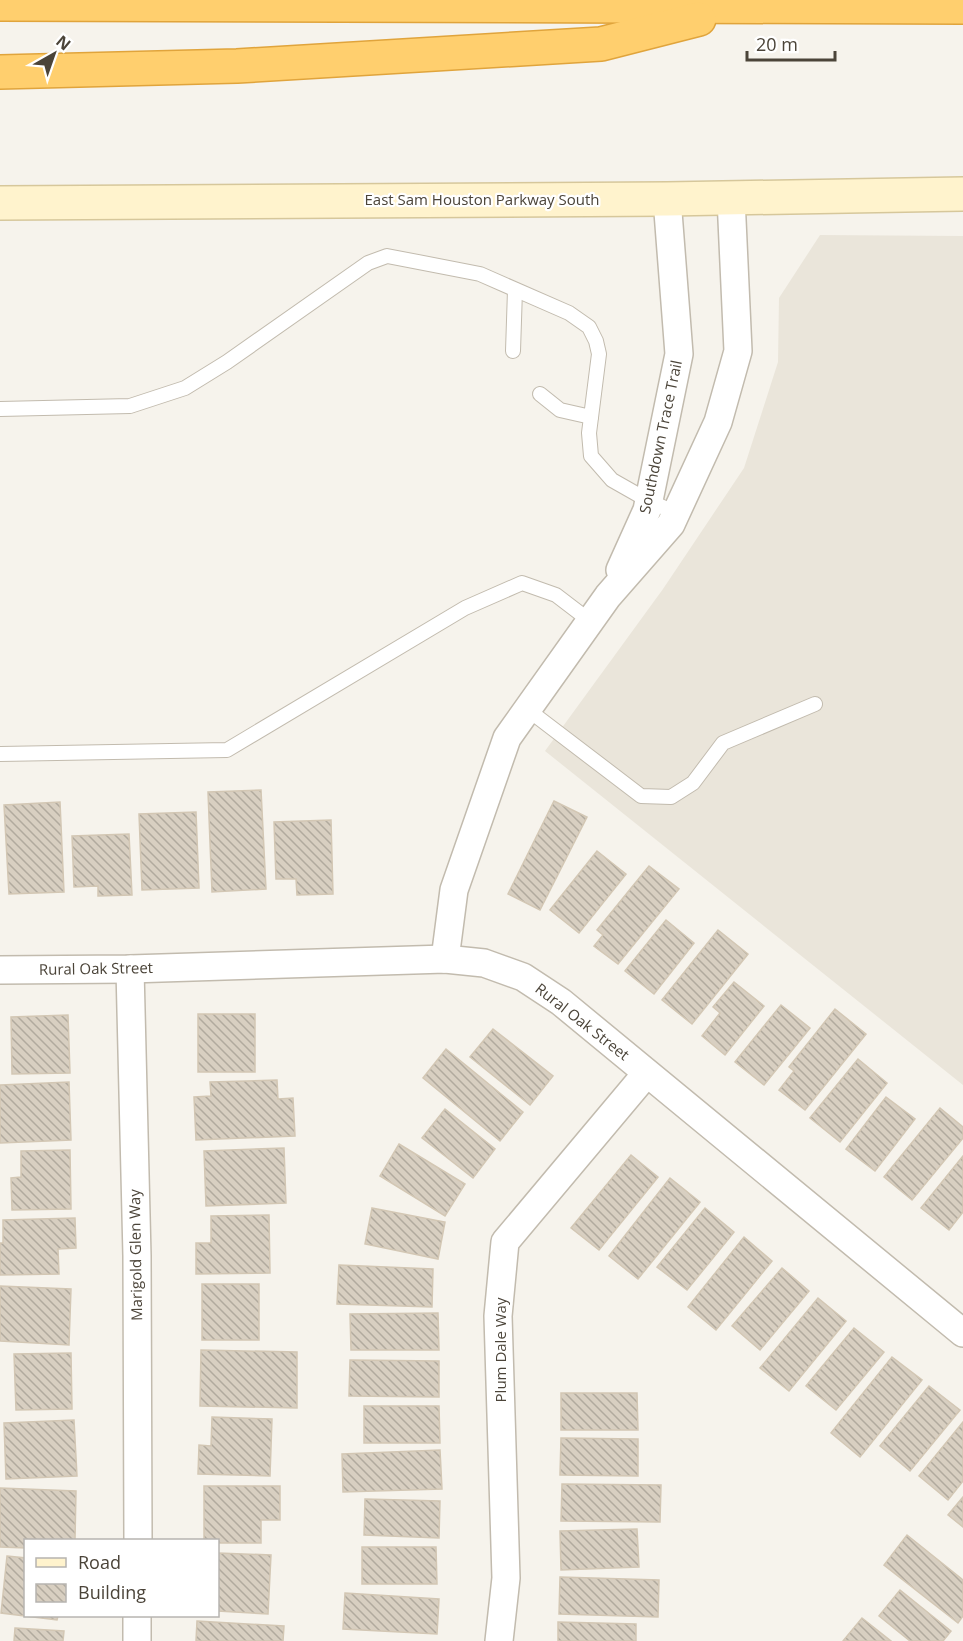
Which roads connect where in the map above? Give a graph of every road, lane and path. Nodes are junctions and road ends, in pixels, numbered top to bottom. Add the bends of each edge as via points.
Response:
1 (0, 4) edge
2 (747, 7) junction
3 (963, 7) edge
4 (0, 72) edge
5 (963, 194) edge
6 (731, 198) junction
7 (667, 199) junction
8 (0, 202) edge
9 (515, 290) junction
10 (513, 351) dead end
11 (540, 394) dead end
12 (0, 409) edge
13 (591, 417) junction
14 (649, 501) junction
15 (676, 513) junction
16 (608, 596) junction
17 (590, 621) junction
18 (815, 704) dead end
19 (527, 709) junction
20 (0, 754) edge
21 (445, 959) junction
22 (130, 969) junction
23 (0, 970) edge
24 (646, 1074) junction
25 (963, 1333) edge
26 (138, 1539) edge
27 (137, 1617) edge
28 (137, 1641) edge
29 (499, 1641) edge

1 - 2 highway
2 - 3 highway
2 - 4 highway via 601,44 237,66
5 - 6 main road, East Sam Houston Parkway South
6 - 7 main road, East Sam Houston Parkway South
6 - 15 street, Southdown Trace Trail via 738,351 718,422
7 - 8 main road, East Sam Houston Parkway South
7 - 14 street, Southdown Trace Trail via 679,354
9 - 10 lane
9 - 12 lane via 480,274 387,256 368,263 185,388 130,406
9 - 13 lane via 569,313 589,327 598,354
11 - 13 lane via 560,410
13 - 14 lane via 591,456 612,480
14 - 15 lane
14 - 16 street, Southdown Trace Trail
15 - 16 street, Southdown Trace Trail via 671,524
16 - 17 street, Southdown Trace Trail
17 - 19 street, Southdown Trace Trail
17 - 20 lane via 556,595 522,583 465,608 227,750
18 - 19 lane via 723,743 693,783 671,797 641,795
19 - 21 street, Southdown Trace Trail via 507,738 454,890
21 - 22 street, Rural Oak Street
21 - 24 street, Rural Oak Street via 484,963 523,977 561,1002
22 - 23 street, Rural Oak Street
22 - 26 street, Marigold Glen Way
24 - 25 street, Rural Oak Street
24 - 29 street, Plum Dale Way via 506,1242 498,1316 506,1578
27 - 28 street

